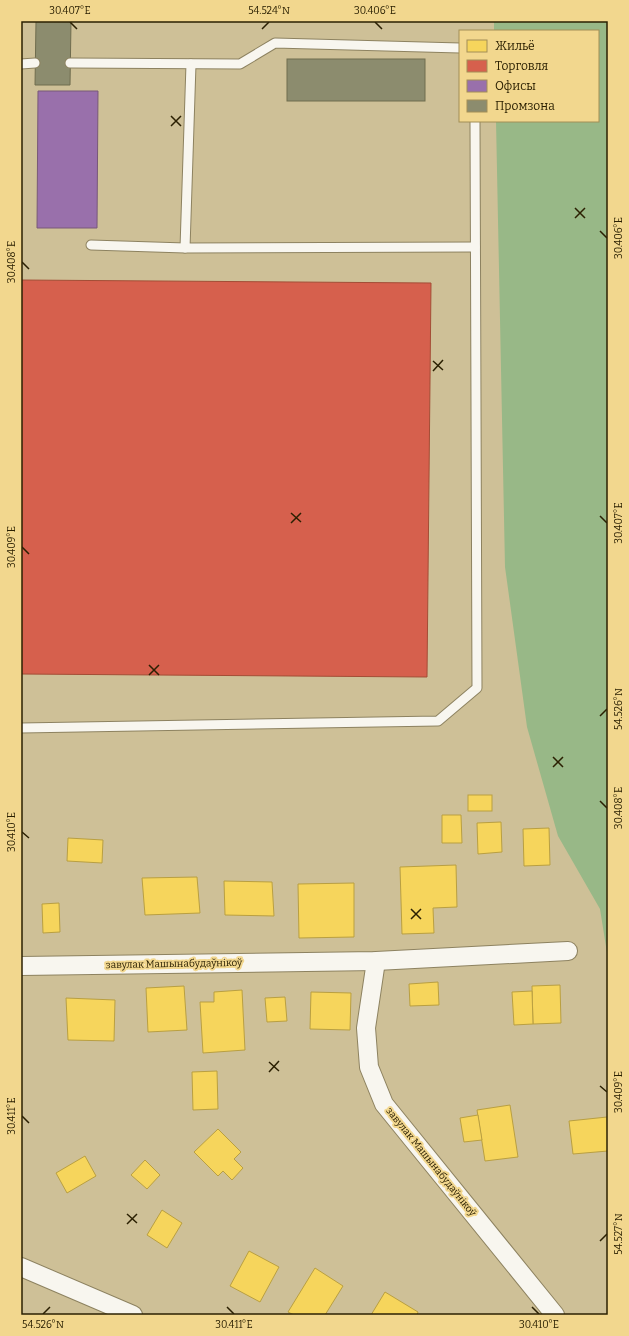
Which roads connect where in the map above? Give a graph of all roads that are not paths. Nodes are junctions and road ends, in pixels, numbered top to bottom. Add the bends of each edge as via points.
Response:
1 (459, 48) edge
2 (35, 63) dead end
3 (70, 63) dead end
4 (21, 64) edge
5 (191, 64) junction
6 (475, 122) edge
7 (91, 245) dead end
8 (476, 246) junction
9 (185, 248) junction
10 (21, 728) edge
11 (568, 951) dead end
12 (376, 962) junction
13 (21, 966) edge
14 (22, 1268) edge
15 (133, 1315) edge
16 (555, 1315) edge

1 - 5 lane via 275,43 240,64
2 - 4 lane
3 - 5 lane
5 - 9 lane
6 - 8 lane
7 - 9 lane
8 - 9 lane
8 - 10 lane via 477,688 438,721
11 - 12 street, завулак Машынабудаўнікоў
12 - 13 street, завулак Машынабудаўнікоў
12 - 16 street, завулак Машынабудаўнікоў via 366,1028 369,1067 384,1104
14 - 15 street

